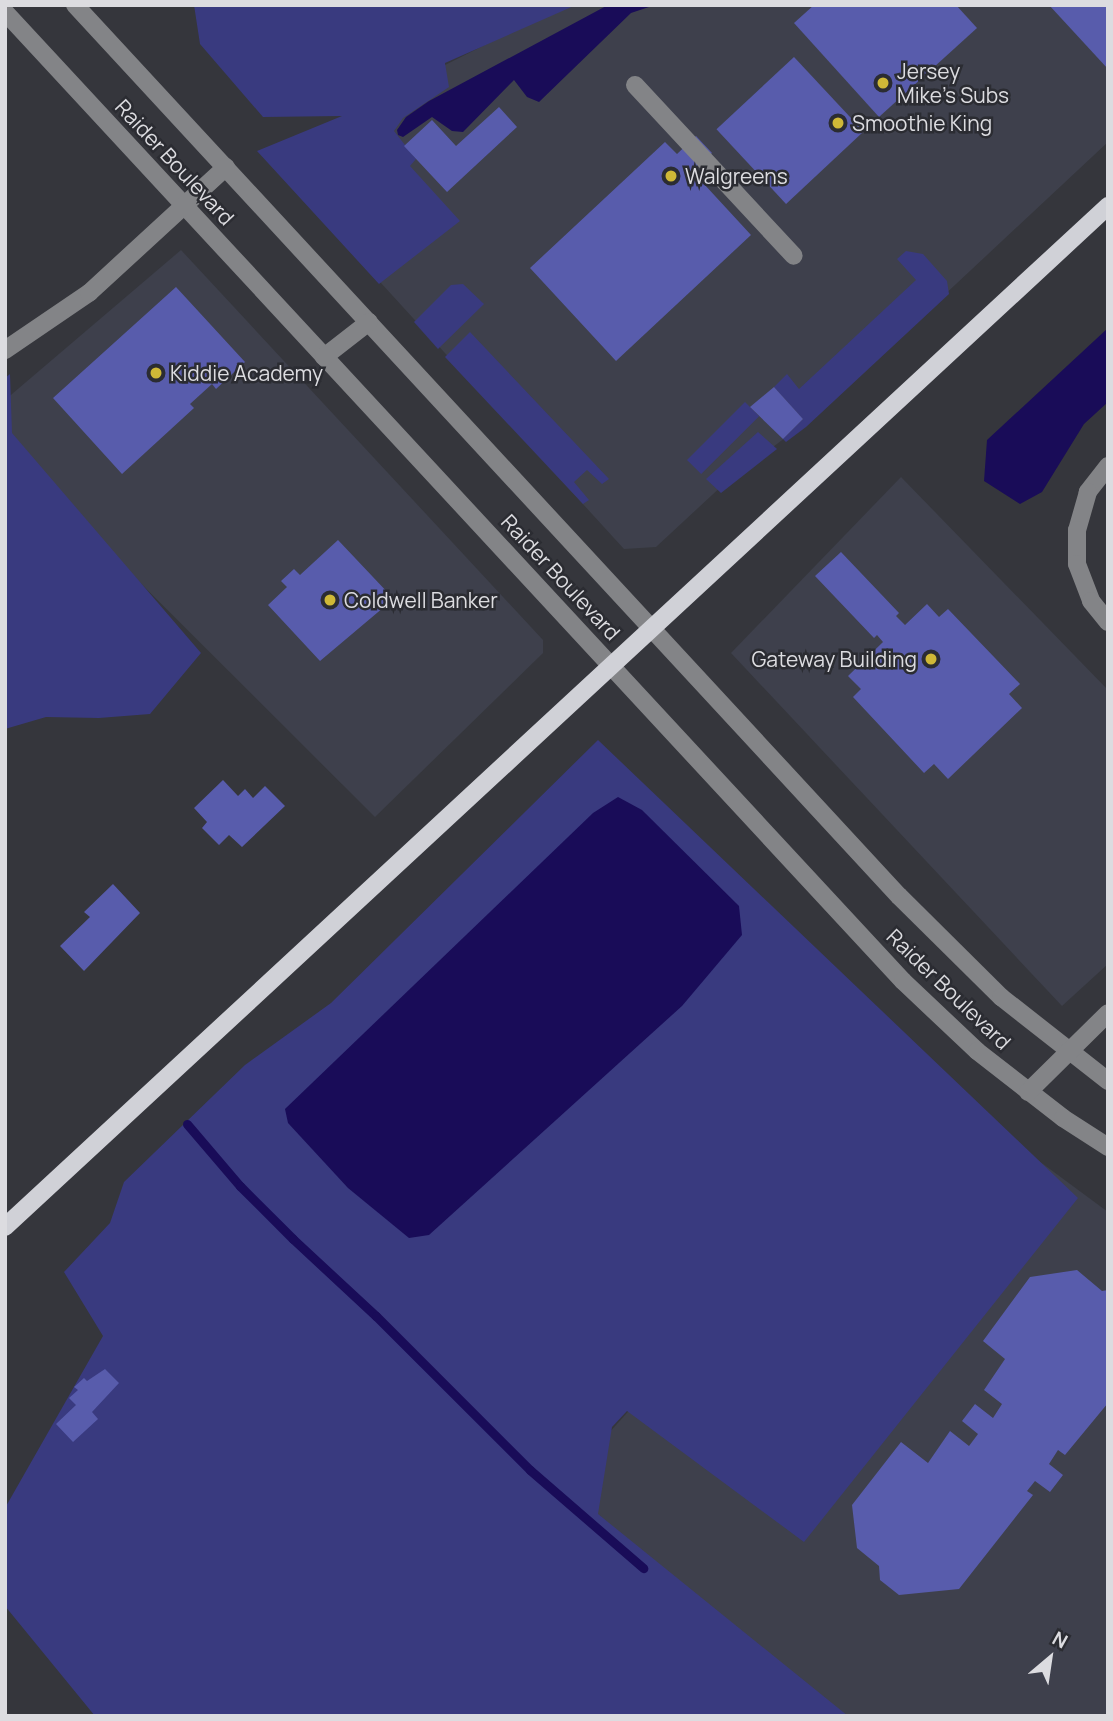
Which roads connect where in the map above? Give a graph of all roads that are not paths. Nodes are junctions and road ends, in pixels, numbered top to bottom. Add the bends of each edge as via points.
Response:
1 (75, 5) edge
2 (5, 12) edge
3 (635, 85) dead end
4 (226, 167) junction
5 (183, 204) junction
6 (1108, 206) edge
7 (794, 256) dead end
8 (369, 322) junction
9 (5, 350) edge
10 (324, 357) junction
11 (1108, 466) edge
12 (1108, 622) edge
13 (653, 629) junction
14 (612, 666) junction
15 (1108, 1013) edge
16 (1067, 1052) junction
17 (1108, 1081) edge
18 (1028, 1092) junction
19 (1108, 1147) edge
20 (5, 1227) edge

1 - 4 street, Raider Boulevard
2 - 5 street, Raider Boulevard
3 - 7 street
4 - 5 street
4 - 8 street, Raider Boulevard
5 - 9 street via 89,293
5 - 10 street, Raider Boulevard
6 - 13 main road
8 - 10 street
8 - 13 street, Raider Boulevard
10 - 14 street, Raider Boulevard
11 - 12 street via 1088,492 1077,541 1077,564 1091,601
13 - 14 main road
13 - 16 street, Raider Boulevard via 952,951
14 - 18 street, Raider Boulevard via 903,981
14 - 20 main road
15 - 16 street
16 - 17 street, Raider Boulevard
16 - 18 street
18 - 19 street, Raider Boulevard

